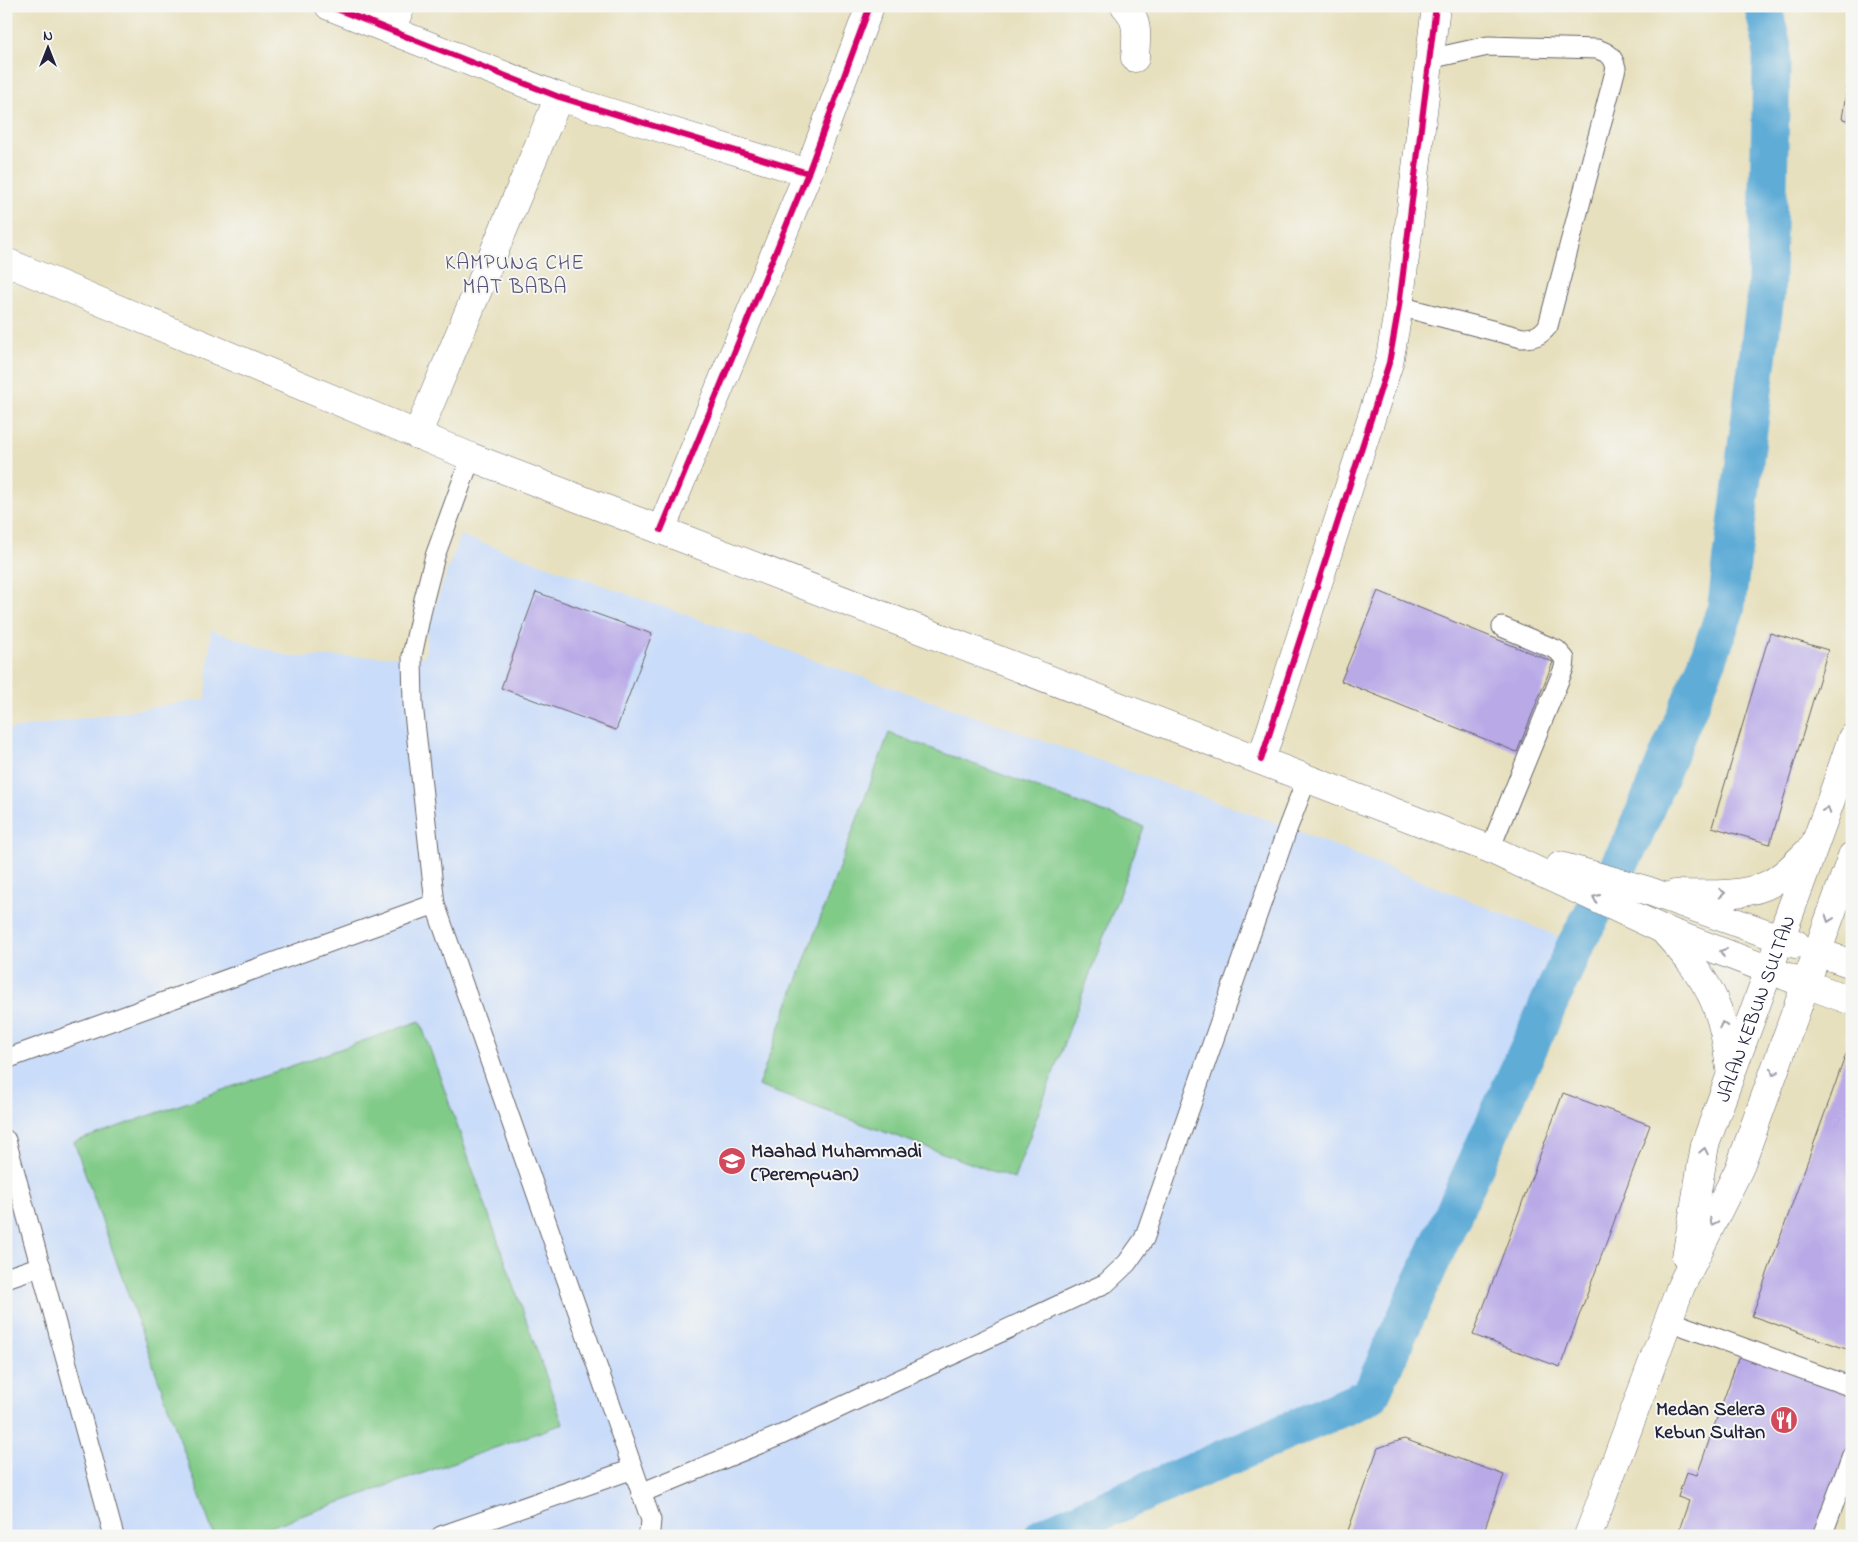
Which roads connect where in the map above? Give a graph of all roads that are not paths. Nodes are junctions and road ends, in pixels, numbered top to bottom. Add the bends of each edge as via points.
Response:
1 (329, 6) edge
2 (870, 6) edge
3 (1125, 6) edge
4 (1436, 6) edge
5 (396, 18) edge
6 (1135, 58) dead end
7 (1429, 59) junction
8 (559, 97) junction
9 (808, 172) junction
10 (8, 266) edge
11 (1399, 306) junction
12 (417, 435) junction
13 (471, 457) junction
14 (661, 530) junction
15 (1502, 627) dead end
16 (1852, 738) edge
17 (1262, 760) junction
18 (1307, 778) junction
19 (1814, 846) junction
20 (1490, 849) junction
21 (1852, 856) edge
22 (1558, 873) junction
23 (1651, 892) junction
24 (435, 904) junction
25 (1662, 929) junction
26 (1780, 938) junction
27 (1817, 952) junction
28 (1852, 964) edge
29 (1769, 970) junction
30 (1806, 984) junction
31 (1852, 1001) edge
32 (6, 1059) edge
33 (1731, 1073) junction
34 (6, 1140) edge
35 (41, 1266) junction
36 (6, 1278) edge
37 (1681, 1286) junction
38 (1669, 1321) junction
39 (1852, 1387) edge
40 (1852, 1455) edge
41 (633, 1469) junction
42 (641, 1493) junction
43 (114, 1536) edge
44 (441, 1536) edge
45 (646, 1536) edge
46 (1588, 1536) edge
47 (1822, 1536) edge

1 - 5 main road
2 - 9 main road
3 - 6 main road via 1135,22
4 - 7 main road
5 - 8 main road
7 - 11 main road
7 - 11 lane via 1488,46 1598,49 1614,58 1616,68 1548,326 1543,333 1535,338 1522,338
8 - 9 main road
8 - 12 main road
9 - 14 main road
10 - 12 main road
11 - 17 main road via 1389,363
12 - 13 main road
13 - 14 main road
13 - 24 lane via 435,556 412,656 413,704
14 - 17 main road
15 - 20 lane via 1557,650 1566,659
19 -> 16 main road, JALAN KEBUN SULTAN
17 - 18 main road
18 - 20 main road
18 - 42 lane via 1144,1239 1127,1263 1106,1283 782,1435
23 -> 19 main road via 1753,890 1778,878
19 - 26 main road, JALAN KEBUN SULTAN
20 - 22 main road
21 -> 27 main road, JALAN KEBUN SULTAN
22 - 23 main road
25 -> 22 main road
23 - 26 main road
24 - 32 lane
24 - 41 lane
29 -> 25 main road
33 -> 25 main road via 1728,1046 1715,998 1697,970
26 - 27 main road
26 - 29 main road, JALAN KEBUN SULTAN
27 - 28 main road
27 - 30 main road, JALAN KEBUN SULTAN
29 - 30 main road
29 - 33 main road, JALAN KEBUN SULTAN
30 - 31 main road
30 -> 37 main road, JALAN KEBUN SULTAN via 1739,1169
37 -> 33 main road, JALAN KEBUN SULTAN via 1705,1145
34 - 35 lane
35 - 36 lane
35 - 43 lane
37 - 38 main road, JALAN KEBUN SULTAN
38 - 39 lane
38 - 46 main road, JALAN KEBUN SULTAN
40 - 47 lane
41 - 42 lane
41 - 44 lane
42 - 45 lane via 651,1520

